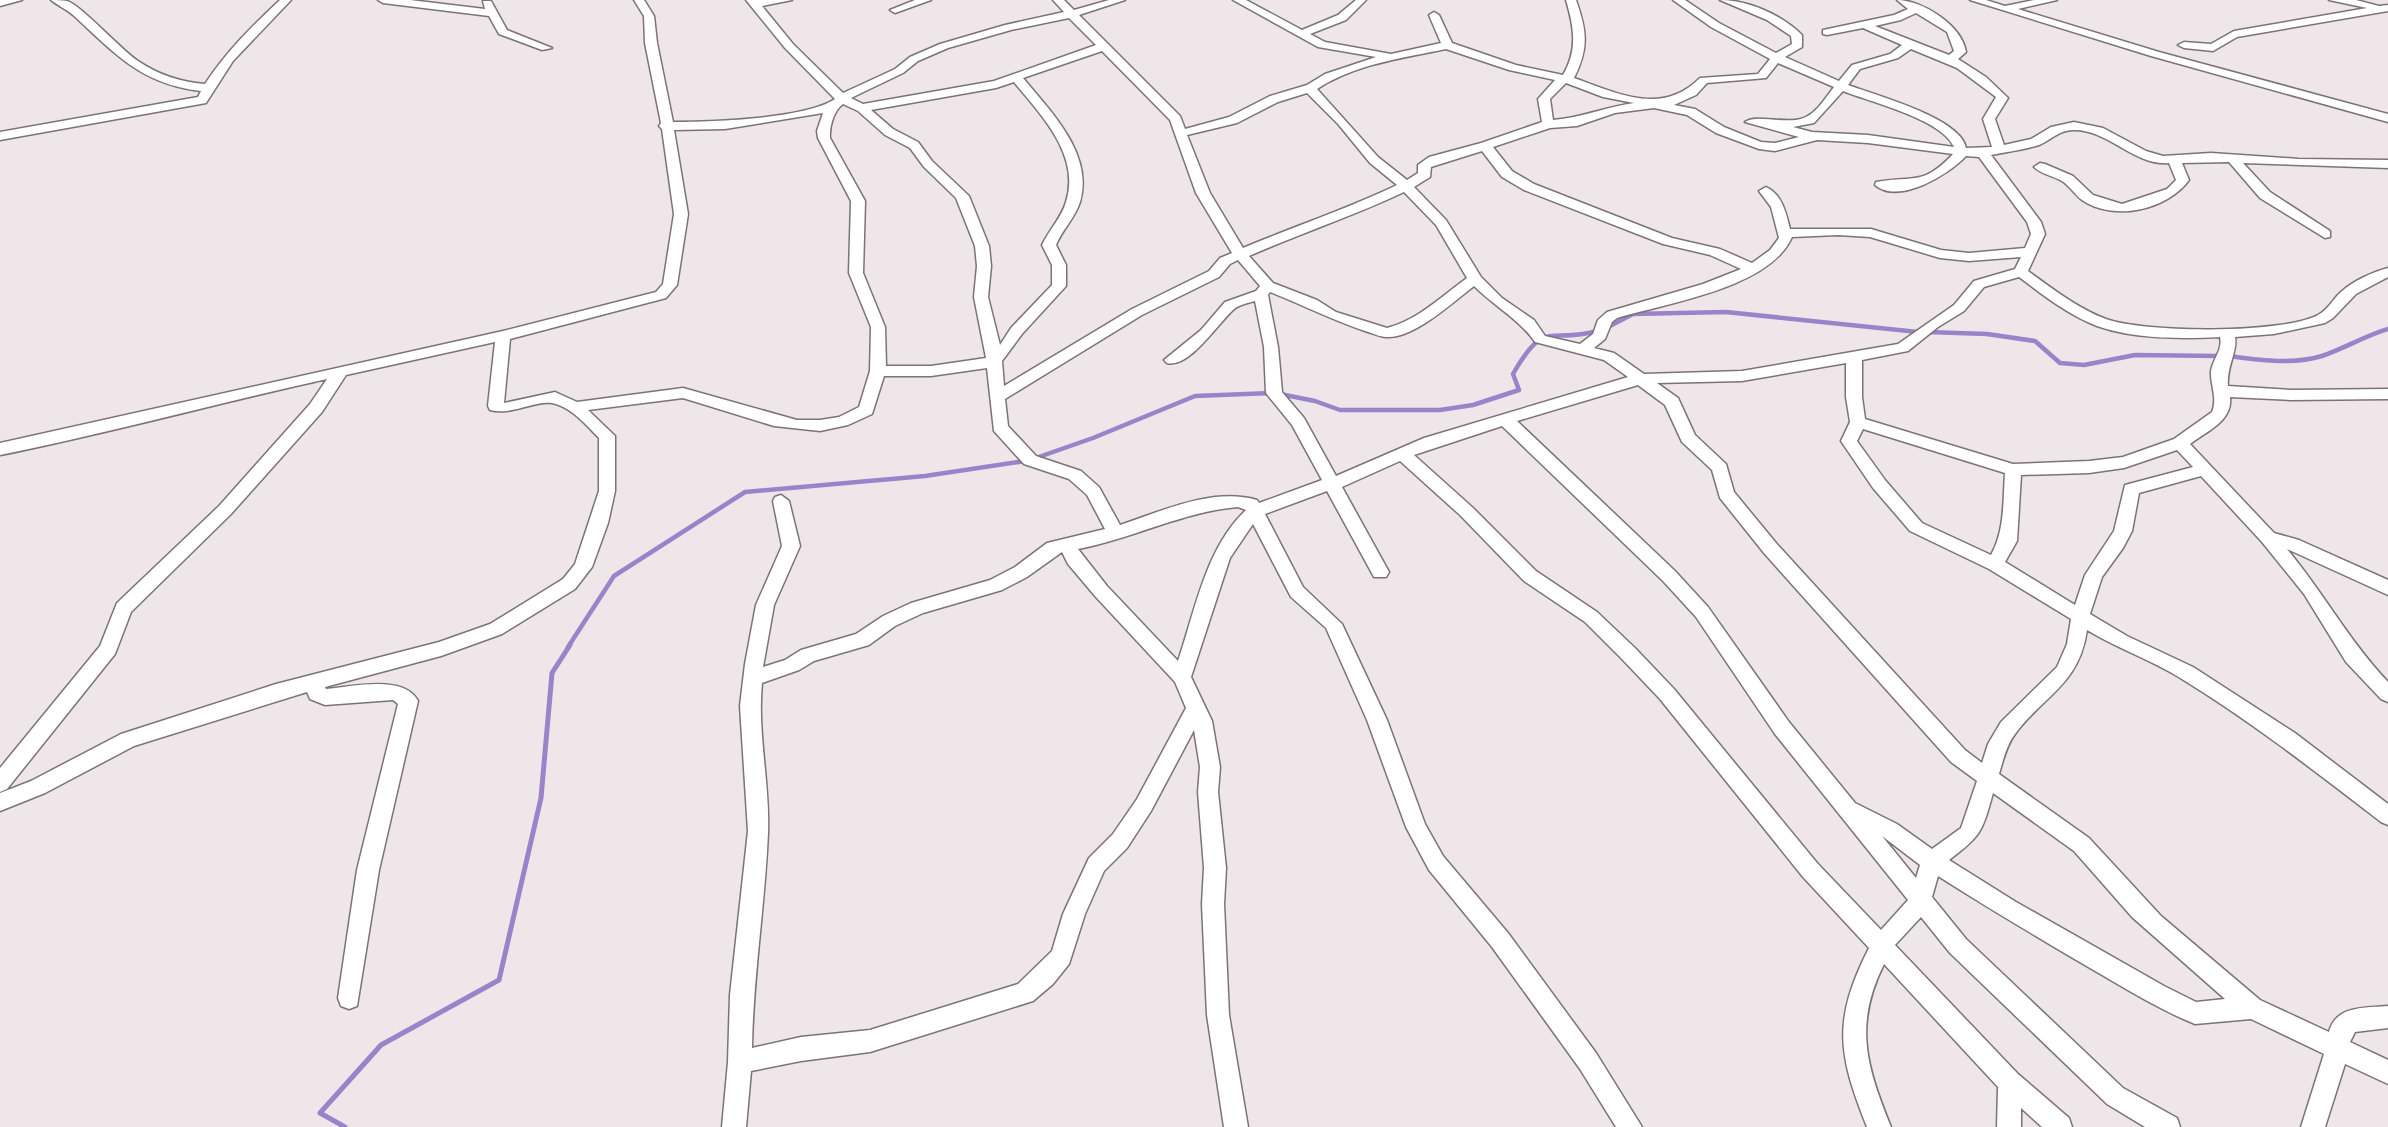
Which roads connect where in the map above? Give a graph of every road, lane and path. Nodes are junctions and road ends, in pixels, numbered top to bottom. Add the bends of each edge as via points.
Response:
1 (17, 0) edge
2 (56, 0) edge
3 (286, 0) edge
4 (383, 0) edge
5 (485, 0) edge
6 (639, 0) edge
7 (787, 0) edge
8 (926, 0) edge
9 (1058, 0) edge
10 (1119, 0) edge
11 (1238, 0) edge
12 (1361, 0) edge
13 (1571, 0) edge
14 (1678, 0) edge
15 (1725, 0) edge
16 (1902, 0) edge
17 (1975, 0) edge
18 (2052, 0) edge
19 (2334, 0) edge
20 (753, 2) edge
21 (0, 4) edge
22 (1916, 9) junction
23 (2005, 9) junction
24 (895, 10) dead end
25 (492, 13) junction
26 (1071, 14) junction
27 (1434, 16) dead end
28 (1866, 25) junction
29 (1827, 32) dead end
30 (1300, 34) junction
31 (1447, 45) junction
32 (2184, 45) dead end
33 (1104, 46) junction
34 (1908, 46) junction
35 (546, 48) dead end
36 (1393, 55) junction
37 (1777, 57) junction
38 (1950, 59) junction
39 (1016, 77) junction
40 (1566, 79) junction
41 (1840, 86) junction
42 (207, 88) junction
43 (1311, 88) junction
44 (836, 102) junction
45 (1655, 103) junction
46 (862, 108) junction
47 (2388, 118) edge
48 (1751, 122) dead end
49 (1548, 124) junction
50 (665, 126) junction
51 (1781, 126) junction
52 (1182, 133) junction
53 (0, 136) edge
54 (1816, 136) junction
55 (1485, 146) junction
56 (1999, 148) junction
57 (1961, 153) junction
58 (1983, 153) junction
59 (2233, 159) junction
60 (2174, 160) junction
61 (2388, 164) edge
62 (2040, 167) dead end
63 (1881, 185) dead end
64 (1406, 186) junction
65 (1766, 191) dead end
66 (1785, 233) junction
67 (2325, 233) dead end
68 (2029, 252) junction
69 (1240, 254) junction
70 (1752, 268) junction
71 (2021, 272) junction
72 (2388, 272) edge
73 (1475, 279) junction
74 (1264, 290) junction
75 (2226, 332) junction
76 (503, 336) junction
77 (1584, 348) junction
78 (1854, 356) junction
79 (1172, 360) dead end
80 (992, 362) junction
81 (878, 371) junction
82 (340, 372) junction
83 (1639, 379) junction
84 (2222, 391) junction
85 (2388, 394) edge
86 (998, 397) junction
87 (575, 407) junction
88 (1506, 420) junction
89 (1858, 422) junction
90 (2180, 443) junction
91 (0, 449) edge
92 (1402, 454) junction
93 (2203, 469) junction
94 (2013, 470) junction
95 (1332, 484) junction
96 (781, 501) dead end
97 (1256, 511) junction
98 (1116, 534) junction
99 (2268, 538) junction
100 (1067, 544) junction
101 (1995, 564) junction
102 (1380, 572) dead end
103 (2388, 588) edge
104 (2080, 618) junction
105 (1182, 677) junction
106 (753, 678) junction
107 (315, 682) junction
108 (2388, 694) edge
109 (1196, 708) junction
110 (1985, 778) junction
111 (0, 783) edge
112 (0, 802) edge
113 (1849, 810) junction
114 (2388, 816) edge
115 (1932, 861) junction
116 (1920, 902) junction
117 (1882, 944) junction
118 (349, 998) dead end
119 (2252, 1008) junction
120 (2388, 1017) edge
121 (2335, 1049) junction
122 (740, 1062) junction
123 (2388, 1072) edge
124 (2010, 1082) junction
125 (734, 1127) edge
126 (1236, 1127) edge
127 (1630, 1127) edge
128 (1879, 1127) edge
129 (2008, 1127) edge
130 (2060, 1127) edge
131 (2168, 1127) edge
132 (2313, 1127) edge

1 - 21 street
2 - 42 street via 70,5 150,76 183,87
3 - 42 street
4 - 25 street
5 - 25 street
6 - 50 street via 649,16
7 - 20 street
8 - 24 street
9 - 26 street
10 - 26 street
11 - 30 street
12 - 30 street via 1352,11
13 - 40 street via 1581,30 1578,53
14 - 37 street
15 - 37 street via 1771,18 1796,35 1798,45
16 - 22 street
17 - 23 street
18 - 23 street
19 - 32 street via 2388,8 2234,34 2213,48
20 - 44 street
22 - 28 street
22 - 38 street via 1956,36 1960,52
23 - 47 street
25 - 35 street via 503,32
26 - 33 street
26 - 44 street via 944,46
27 - 31 street
28 - 29 street
28 - 34 street
30 - 36 street via 1329,48
31 - 36 street
31 - 40 street via 1513,68
33 - 39 street
33 - 52 street via 1176,119
34 - 38 street
34 - 41 street via 1894,56 1856,67
36 - 43 street via 1329,76
37 - 41 street
37 - 45 street via 1762,76 1704,80 1678,99
38 - 56 street via 2002,98 1989,119
39 - 46 street
39 - 80 street via 1060,131 1072,158 1077,188 1049,245 1059,265 1059,286
40 - 45 street via 1607,94
40 - 49 street via 1544,99
41 - 51 street via 1816,116
41 - 57 street via 1932,123 1959,142
42 - 53 street via 202,100
43 - 52 street via 1274,99 1233,120
43 - 64 street via 1374,160
44 - 46 street
44 - 50 street via 803,115 735,124
44 - 81 street via 824,138 858,201 856,273 877,323
45 - 49 street via 1577,122
45 - 54 street via 1691,112 1720,130 1767,147
46 - 80 street via 918,149 962,196 982,246 981,297
48 - 51 street
49 - 55 street
50 - 76 street via 681,214 667,290
51 - 54 street
52 - 69 street via 1203,192
54 - 57 street
55 - 64 street via 1433,160 1424,165 1423,177
55 - 70 street via 1507,174 1529,187 1668,242 1715,252
56 - 58 street
56 - 60 street via 2035,142 2055,130 2074,126 2099,131 2151,157
57 - 58 street
57 - 63 street via 1948,168 1915,185
58 - 68 street via 2034,222 2038,234
59 - 60 street
59 - 61 street
59 - 67 street via 2266,195
60 - 62 street via 2183,180 2178,188 2130,208 2088,198 2068,180
64 - 69 street via 1350,213
64 - 73 street via 1445,229
65 - 66 street
66 - 68 street via 1871,233 1940,254 1969,257
66 - 70 street via 1786,241 1779,249
68 - 71 street
69 - 74 street
69 - 86 street via 1219,265 1214,274 1137,313
70 - 77 street via 1694,292 1612,314 1600,336
71 - 75 street via 2075,311 2126,330
71 - 78 street via 1979,284 1959,308 1903,348
72 - 75 street via 2356,288 2329,316 2317,321
73 - 74 street via 1421,317 1387,333
73 - 77 street via 1530,323 1540,339
74 - 79 street via 1230,305 1206,333
74 - 95 street via 1274,393 1298,422
75 - 84 street via 2230,344 2219,371
76 - 82 street
76 - 87 street via 496,407 555,397
77 - 83 street via 1609,356
78 - 83 street via 1742,376
78 - 89 street
80 - 81 street via 931,371
80 - 86 street
81 - 87 street via 866,410 831,425 765,420 683,393
82 - 91 street
82 - 111 street via 316,408 225,510 122,608 108,649
83 - 88 street
83 - 110 street via 1672,402 1688,438 1717,464 1726,494 1770,548 1933,730
84 - 85 street
84 - 90 street via 2219,415
86 - 98 street via 1000,427 1030,460 1075,475 1093,491
87 - 107 street via 607,436 609,463 599,523 583,566 569,584 496,629
88 - 92 street
88 - 113 street via 1702,612 1782,728
89 - 94 street
89 - 101 street via 1849,441 1910,522
90 - 93 street
90 - 94 street via 2124,462
92 - 95 street
92 - 117 street via 1530,576 1591,617 1629,654 1810,870
93 - 99 street
93 - 104 street via 2131,489 2123,531 2094,575
94 - 101 street via 2008,541
95 - 97 street
95 - 102 street
96 - 106 street via 791,546 765,605
97 - 98 street via 1245,500 1223,501
97 - 105 street via 1222,556
97 - 127 street via 1297,592 1334,624 1377,720 1416,827 1436,863 1500,940
98 - 100 street
99 - 103 street via 2292,544
99 - 108 street via 2310,589 2353,657
100 - 105 street via 1101,591
100 - 106 street via 1053,548 996,585 917,608 862,640 808,655
101 - 104 street
104 - 110 street via 2076,644 2064,672 2008,728
104 - 114 street via 2186,672 2288,739
105 - 109 street
106 - 122 street via 750,706 758,831 741,995
107 - 112 street via 128,740
107 - 118 street via 317,694 325,698 396,692 408,701 368,870
109 - 122 street via 1144,805 1120,841 1096,865 1061,957 1025,993 870,1041
109 - 126 street via 1210,767 1218,1015
110 - 115 street via 1968,834
110 - 119 street via 2095,856 2149,919
113 - 115 street via 1890,830
113 - 116 street
115 - 116 street
115 - 119 street via 2120,975 2195,1013
116 - 117 street
116 - 131 street via 1958,947 2115,1096
117 - 124 street
117 - 128 street via 1861,997 1853,1046
119 - 121 street
120 - 121 street via 2350,1021 2342,1028
121 - 123 street
121 - 132 street
122 - 125 street
124 - 129 street
124 - 130 street

